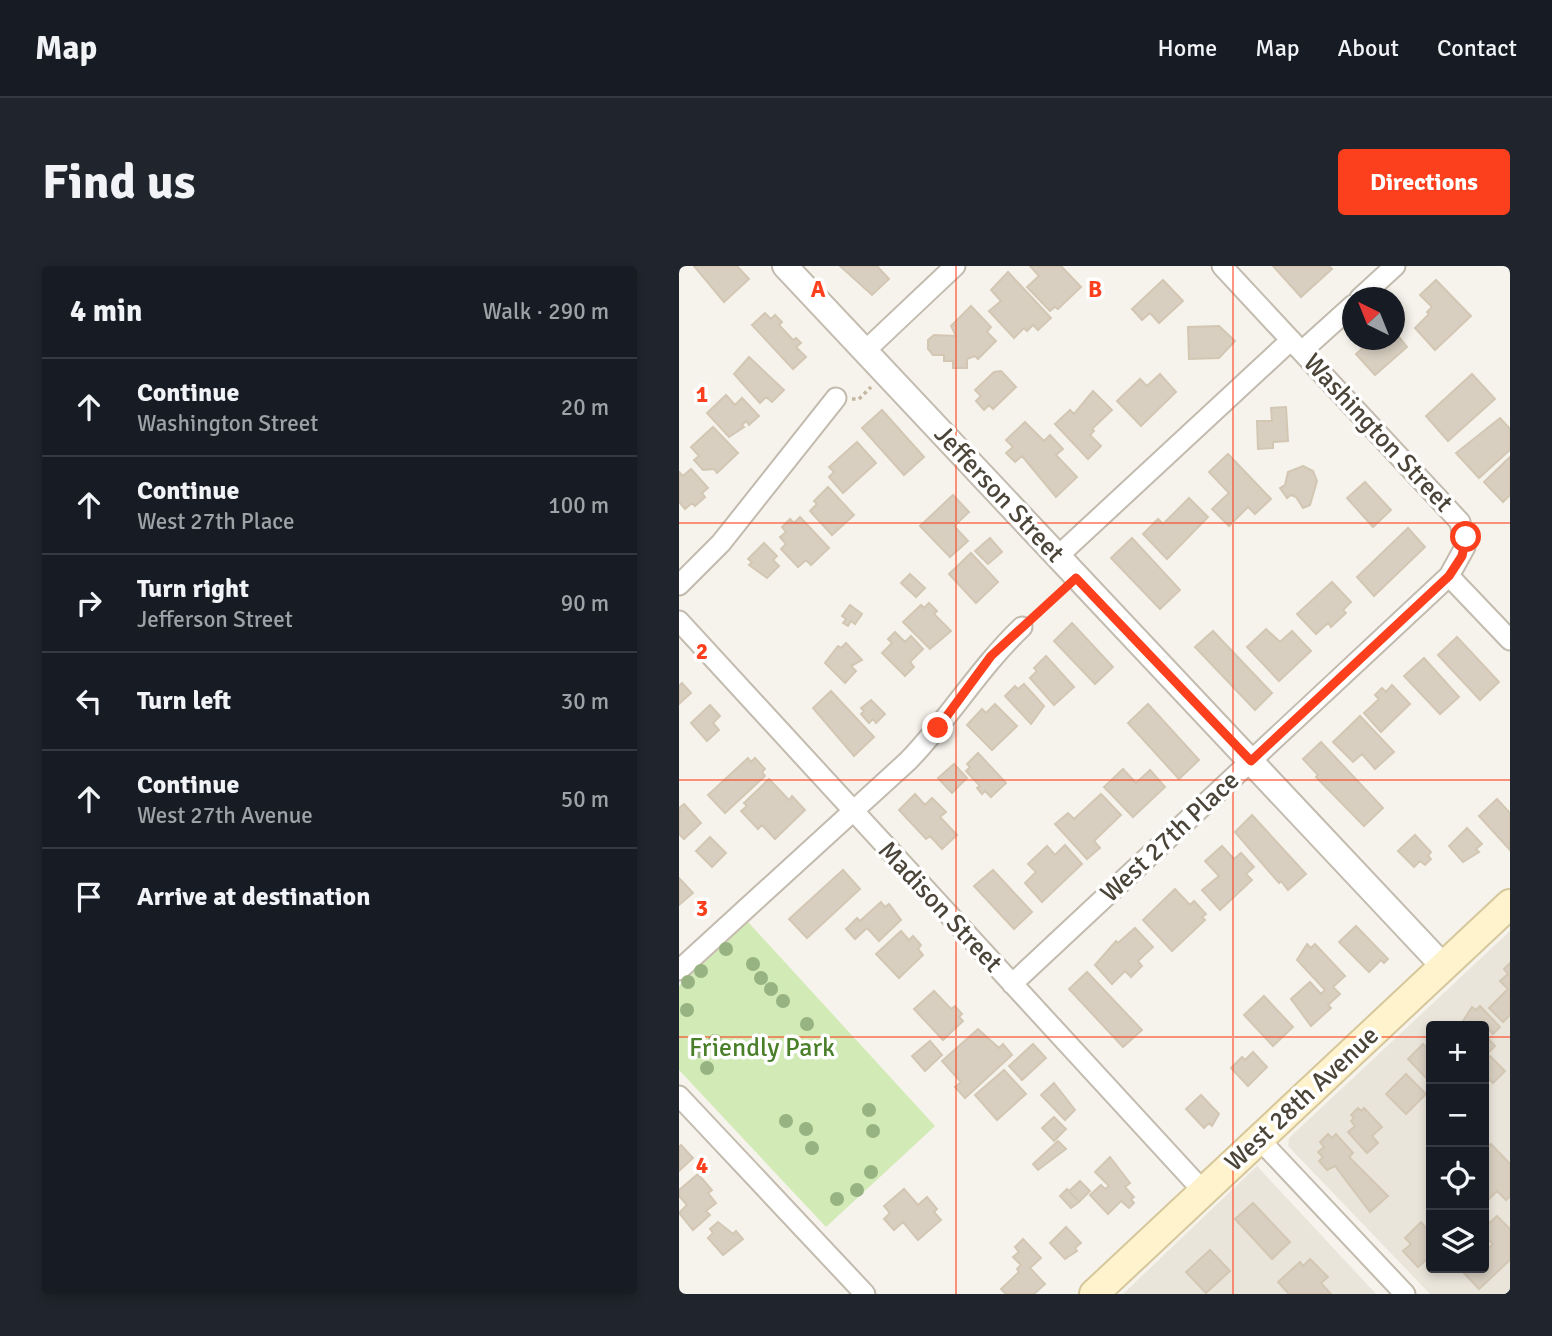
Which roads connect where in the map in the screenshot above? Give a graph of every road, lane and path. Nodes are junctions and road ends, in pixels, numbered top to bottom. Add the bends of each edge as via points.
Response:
1 (785, 266) edge
2 (955, 266) edge
3 (1222, 266) edge
4 (1395, 266) edge
5 (1372, 287) edge
6 (1342, 313) edge
7 (1296, 346) junction
8 (865, 351) junction
9 (886, 373) junction
10 (836, 398) joint
11 (1057, 557) junction
12 (1449, 576) junction
13 (1076, 578) junction
14 (679, 584) edge
15 (679, 621) edge
16 (1022, 627) joint
17 (1510, 640) edge
18 (1251, 761) junction
19 (851, 811) junction
20 (1510, 904) edge
21 (1444, 967) junction
22 (679, 970) edge
23 (1012, 984) junction
24 (679, 1096) edge
25 (1259, 1139) junction
26 (1203, 1191) junction
27 (865, 1294) edge
28 (1094, 1294) edge
29 (1405, 1294) edge

1 - 8 street, Jefferson Street
2 - 8 street
3 - 7 street, Washington Street
4 - 5 street
6 - 7 street
7 - 11 street
7 - 12 street, Washington Street via 1460,522 1465,547
8 - 9 street, Jefferson Street
9 - 10 path via 859,399 843,393
9 - 11 street, Jefferson Street
10 - 14 street via 721,543
11 - 13 street, Jefferson Street
12 - 17 street
12 - 18 street, West 27th Place
13 - 16 path
13 - 18 street, Jefferson Street
15 - 19 street, Madison Street
16 - 19 street via 980,669 927,741
18 - 21 street, Jefferson Street
18 - 23 street, West 27th Place
19 - 22 street
19 - 23 street, Madison Street
20 - 21 main road, West 28th Avenue
21 - 25 main road, West 28th Avenue
23 - 26 street, Madison Street
24 - 27 street
25 - 26 main road, West 28th Avenue
25 - 29 street
26 - 28 main road, West 28th Avenue

